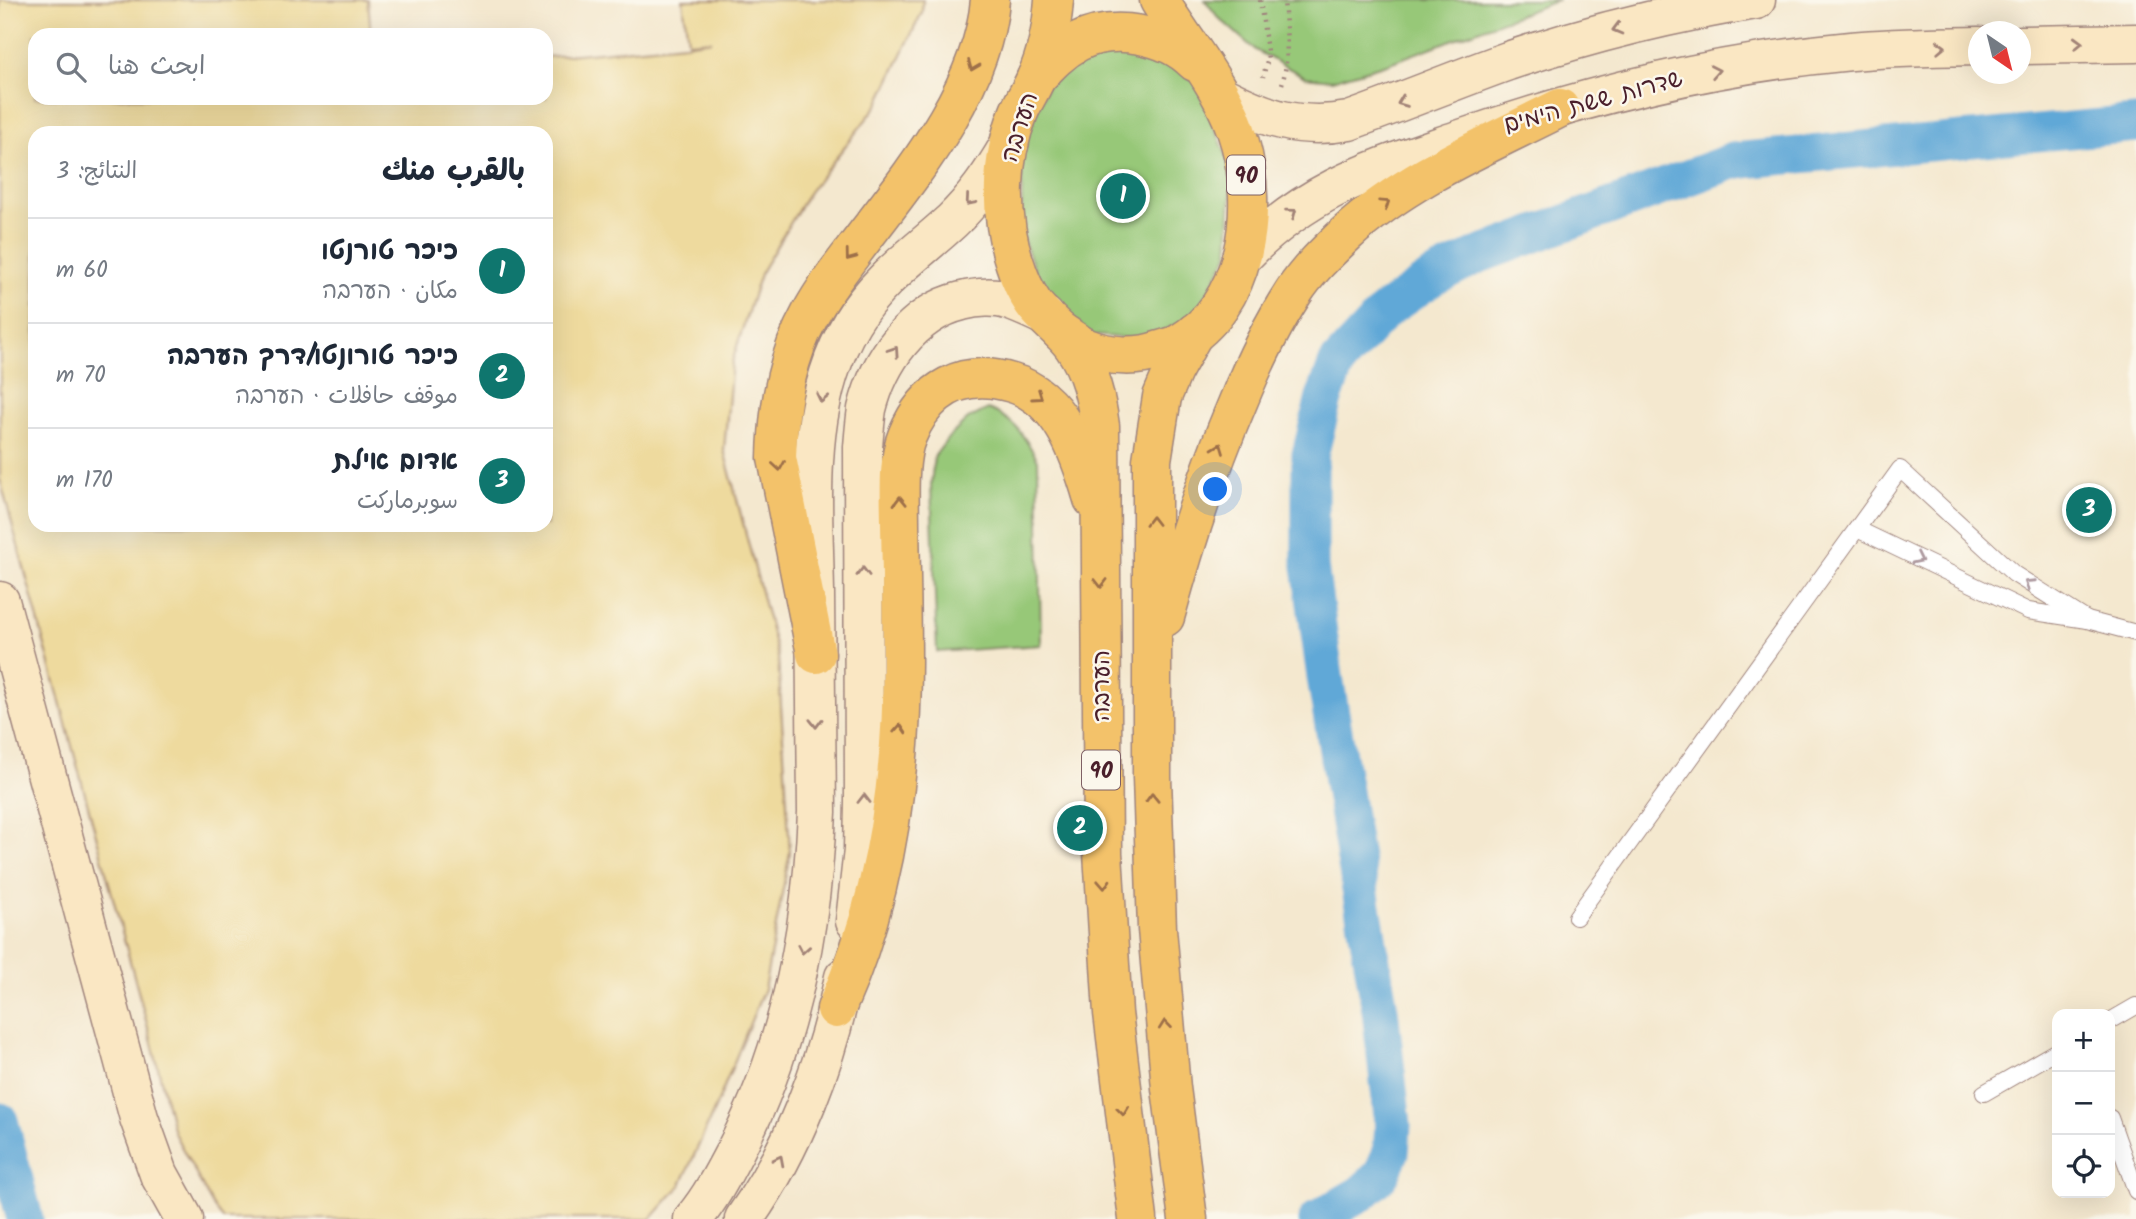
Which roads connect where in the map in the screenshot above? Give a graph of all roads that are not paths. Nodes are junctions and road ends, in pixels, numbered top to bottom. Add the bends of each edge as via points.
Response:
1 (990, 0) edge
2 (1054, 0) edge
3 (1159, 0) edge
4 (1756, 0) edge
5 (2136, 43) edge
6 (2031, 45) edge
7 (1968, 46) edge
8 (1036, 78) junction
9 (1214, 85) junction
10 (1560, 108) junction
11 (1009, 145) junction
12 (1241, 258) junction
13 (1052, 323) junction
14 (1194, 333) junction
15 (1857, 529) junction
16 (1101, 538) junction
17 (0, 601) edge
18 (2087, 620) junction
19 (2136, 633) edge
20 (816, 654) junction
21 (1152, 678) junction
22 (1576, 917) dead end
23 (2136, 1006) edge
24 (836, 1009) junction
25 (2115, 1018) edge
26 (2052, 1054) edge
27 (1984, 1093) dead end
28 (2115, 1132) edge
29 (2136, 1191) edge
30 (184, 1219) edge
31 (693, 1219) edge
32 (744, 1219) edge
33 (1138, 1219) edge
34 (1188, 1219) edge

1 -> 20 highway via 982,44 962,89 899,192 809,316 782,395 777,458
2 - 8 highway, הערבה / 90
3 - 9 highway, הערבה / 90
4 -> 9 street via 1591,36 1349,121 1310,125 1264,115
6 -> 5 street
10 -> 7 street, שדרות ששת הימים via 1687,76 1796,57
8 - 9 highway, הערבה / 90 via 1079,41 1126,33 1171,46 1191,58
8 - 11 highway, הערבה / 90
9 - 12 highway, הערבה / 90 via 1237,131 1245,167 1247,213
12 -> 10 street, שדרות ששת הימים via 1282,220 1345,182 1488,129
21 -> 10 highway via 1175,580 1208,477 1248,378 1293,292 1319,260 1379,208 1448,165
11 - 13 highway, הערבה / 90 via 1004,178 1008,239 1024,287
11 -> 20 street via 964,208 871,294 843,337 828,373 813,465
12 - 14 highway, הערבה / 90 via 1227,295
13 - 14 highway, הערבה / 90 via 1087,348 1118,356 1150,354 1180,344
13 - 16 highway, הערבה / 90 via 1081,359 1098,409
24 -> 13 street via 852,944 863,850 863,447 867,410 879,376 897,346 919,321 946,305 976,297 1009,300
21 -> 14 highway, הערבה / 90 via 1155,432 1162,397
15 -> 18 lane via 2028,611
18 -> 15 lane via 2014,574 1900,469
15 - 22 lane
24 -> 16 highway via 865,933 893,796 901,706 900,481 906,439 921,408 943,389 969,379 997,378 1023,386 1046,402 1063,424 1077,455
16 -> 33 highway, הערבה / 90 via 1103,853 1114,1027
17 - 30 street via 139,1118 159,1174
18 - 19 lane
20 -> 31 street via 816,851 800,967 780,1045 747,1129
34 -> 21 highway, הערבה / 90 via 1157,929
23 - 25 lane
32 -> 24 street via 802,1111
26 - 27 lane
28 - 29 lane

